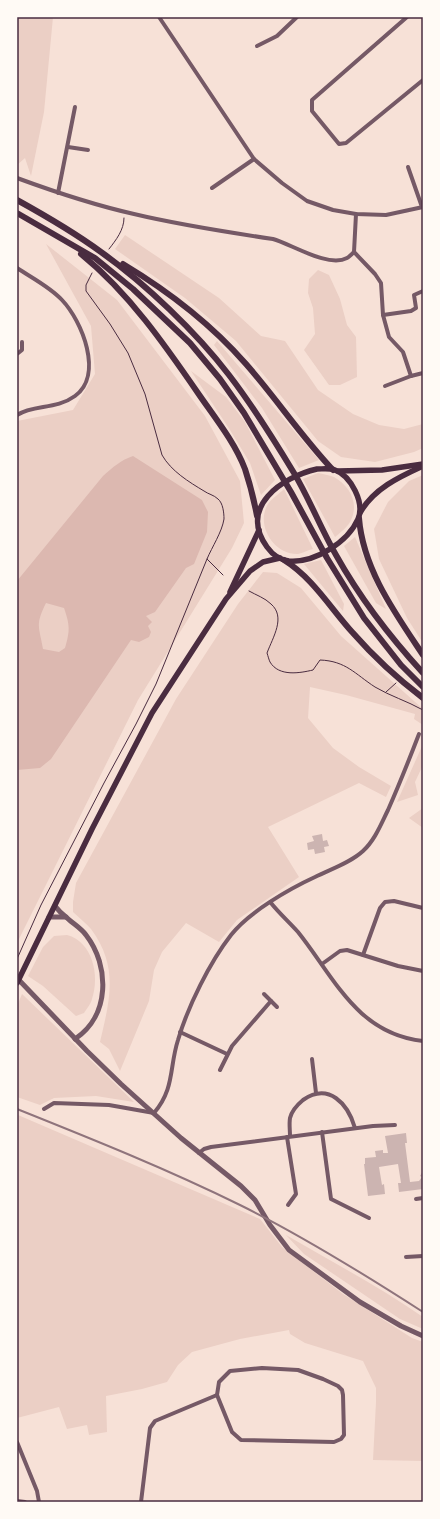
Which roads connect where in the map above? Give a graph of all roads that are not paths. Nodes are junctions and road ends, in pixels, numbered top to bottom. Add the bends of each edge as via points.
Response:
1 (159, 17) edge
2 (297, 17) edge
3 (408, 17) edge
4 (257, 46) dead end
5 (423, 80) edge
6 (75, 107) dead end
7 (68, 147) junction
8 (88, 150) dead end
9 (254, 158) junction
10 (408, 167) dead end
11 (17, 178) edge
12 (212, 188) dead end
13 (58, 193) junction
14 (17, 200) edge
15 (423, 207) edge
16 (17, 213) edge
17 (356, 214) junction
18 (68, 242) junction
19 (101, 252) junction
20 (354, 252) junction
21 (17, 268) edge
22 (423, 291) edge
23 (383, 315) junction
24 (22, 342) dead end
25 (17, 354) edge
26 (423, 374) edge
27 (411, 376) junction
28 (385, 386) dead end
29 (17, 415) edge
30 (423, 465) edge
31 (335, 470) junction
32 (257, 516) junction
33 (359, 516) junction
34 (259, 530) junction
35 (282, 559) junction
36 (226, 599) junction
37 (423, 655) edge
38 (423, 673) edge
39 (423, 687) edge
40 (423, 698) edge
41 (419, 734) dead end
42 (271, 902) junction
43 (55, 906) junction
44 (423, 908) edge
45 (49, 918) junction
46 (66, 918) junction
47 (363, 955) junction
48 (322, 964) junction
49 (423, 970) edge
50 (17, 978) edge
51 (17, 983) edge
52 (264, 994) dead end
53 (271, 1001) junction
54 (278, 1007) dead end
55 (180, 1032) junction
56 (75, 1039) junction
57 (423, 1040) edge
58 (227, 1054) junction
59 (312, 1059) dead end
60 (220, 1070) dead end
61 (316, 1094) junction
62 (44, 1109) dead end
63 (154, 1113) junction
64 (395, 1125) dead end
65 (355, 1128) junction
66 (322, 1132) junction
67 (289, 1136) junction
68 (199, 1153) junction
69 (423, 1198) edge
70 (416, 1199) dead end
71 (288, 1205) dead end
72 (369, 1218) dead end
73 (423, 1256) edge
74 (406, 1257) dead end
75 (423, 1336) edge
76 (217, 1395) junction
77 (17, 1442) edge
78 (17, 1501) edge
79 (25, 1502) edge
80 (39, 1502) edge
81 (141, 1502) edge

1 - 9 street
2 - 4 street via 276,36
3 - 5 street via 312,100 312,111 339,144 346,143
6 - 7 street
7 - 8 street
7 - 13 street
9 - 12 street
9 - 17 street via 282,184 307,201 333,210
10 - 15 street
11 - 13 street
13 - 20 street via 169,222 273,239 318,258 347,259
14 - 19 highway
15 - 17 street via 386,215
16 - 18 highway
17 - 20 street
18 - 32 highway via 108,277 179,365 235,449 244,468
18 - 39 highway via 95,258 139,294 190,343 220,379 244,413 364,618 401,665
19 - 31 highway via 168,294 214,330 283,408 311,446
19 - 38 highway via 156,297 198,338 228,374 295,475 337,556 367,604
20 - 23 street via 381,282
21 - 29 street via 62,300 70,310 90,357 85,383 76,395 58,405 32,409
22 - 23 street via 414,295 416,308
23 - 27 street via 389,337 404,352
24 - 25 street via 22,350
26 - 27 street
27 - 28 street
30 - 31 main road via 382,470
30 - 33 main road via 386,485 365,504
31 - 32 main road via 309,471 275,488 262,502
31 - 33 main road via 347,478 355,489 359,500
32 - 34 main road
33 - 35 main road via 352,530 339,544 314,557 298,561
33 - 37 highway via 363,544 378,582
34 - 35 main road via 270,551
34 - 36 main road
35 - 36 main road via 263,562 250,571
35 - 40 highway via 302,573 354,635
36 - 43 main road via 152,713
41 - 42 street via 381,825 363,851
42 - 48 street
42 - 55 street via 241,924 232,934 206,975
43 - 45 main road
43 - 46 street
44 - 47 street via 388,901 382,905
45 - 46 street
45 - 51 main road
46 - 56 street via 91,942 100,958 104,980 102,997 94,1019 87,1030
47 - 48 street via 342,950
47 - 49 street via 398,966
48 - 57 street via 346,998 363,1015 395,1033
50 - 56 street
52 - 53 street
53 - 54 street
53 - 58 street
55 - 58 street
55 - 63 street via 168,1091
56 - 63 street
58 - 60 street
59 - 61 street
61 - 65 street via 328,1095 342,1102
61 - 67 street via 308,1097 293,1110
62 - 63 street via 54,1103 109,1105
63 - 68 street
64 - 65 street
65 - 66 street
66 - 67 street
66 - 72 street via 331,1199
67 - 68 street via 211,1147
67 - 71 street via 296,1194
68 - 75 street via 255,1200 289,1250 360,1302
69 - 70 street
73 - 74 street
76 - 76 street via 219,1382 230,1371 262,1368 298,1370 323,1379 342,1390 344,1435 334,1442 241,1440 232,1432
76 - 81 street via 155,1421 150,1428
77 - 80 street
78 - 79 street

